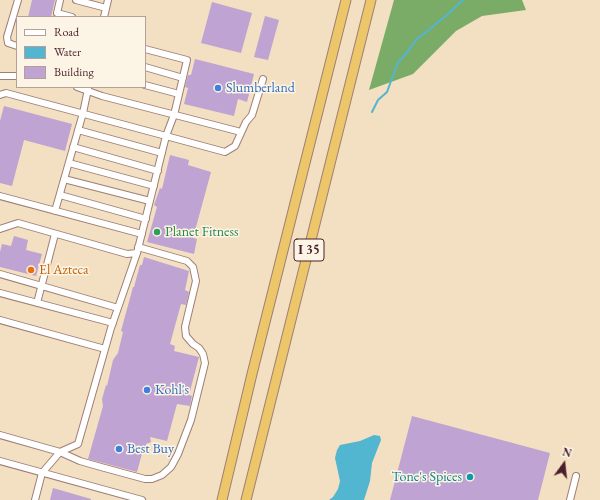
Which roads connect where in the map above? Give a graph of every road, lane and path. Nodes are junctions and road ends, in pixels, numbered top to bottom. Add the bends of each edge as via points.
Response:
1 (18, 0) edge
2 (60, 0) edge
3 (76, 0) edge
4 (108, 0) edge
5 (346, 0) edge
6 (371, 0) edge
7 (106, 8) junction
8 (68, 16) edge
9 (104, 16) edge
10 (16, 46) edge
11 (146, 49) edge
12 (146, 67) edge
13 (0, 76) edge
14 (16, 76) edge
15 (183, 78) junction
16 (263, 79) dead end
17 (146, 85) edge
18 (88, 89) edge
19 (179, 94) junction
20 (0, 95) edge
21 (83, 113) junction
22 (174, 115) junction
23 (78, 130) junction
24 (241, 132) junction
25 (166, 136) junction
26 (73, 147) junction
27 (162, 153) junction
28 (69, 163) junction
29 (158, 171) junction
30 (64, 180) junction
31 (154, 186) junction
32 (60, 195) junction
33 (0, 196) edge
34 (150, 201) junction
35 (56, 211) junction
36 (146, 219) junction
37 (0, 229) edge
38 (55, 234) junction
39 (142, 234) junction
40 (137, 250) junction
41 (0, 274) edge
42 (41, 286) junction
43 (0, 294) edge
44 (37, 303) junction
45 (118, 308) junction
46 (0, 320) edge
47 (112, 323) junction
48 (105, 349) junction
49 (0, 435) edge
50 (60, 452) junction
51 (0, 461) edge
52 (42, 472) junction
53 (576, 476) dead end
54 (35, 500) edge
55 (142, 500) edge
56 (222, 500) edge
57 (246, 500) edge
58 (570, 500) edge

1 - 10 street via 7,37 8,43
2 - 8 street via 57,13
3 - 7 street
4 - 7 street
5 - 56 highway, I 35
6 - 57 highway, I 35
7 - 9 street
11 - 15 street via 187,60
12 - 15 street
13 - 14 street
15 - 19 street
16 - 24 street via 252,115
17 - 19 street
18 - 21 street
18 - 22 street via 102,96
19 - 22 street
20 - 21 street via 6,93
21 - 23 street
21 - 25 street
22 - 24 street
22 - 25 street
23 - 26 street
23 - 27 street
24 - 25 street via 235,146 225,152
25 - 27 street
26 - 28 street
26 - 29 street
27 - 29 street
28 - 30 street
28 - 31 street
29 - 31 street
30 - 32 street
30 - 34 street
31 - 34 street
32 - 35 street
32 - 36 street
33 - 35 street
34 - 36 street
35 - 39 street
36 - 39 street
37 - 38 street via 18,223
38 - 40 street via 128,254
38 - 42 street
39 - 40 street
40 - 45 street
40 - 50 street via 187,261 195,272 196,281 185,327 186,336 199,348 205,363 192,420 171,467 152,479 80,461
41 - 42 street
42 - 44 street
42 - 45 street
43 - 44 street
44 - 47 street
45 - 47 street
46 - 48 street
47 - 48 street
48 - 50 street via 78,444
49 - 50 street
50 - 52 street
51 - 52 street
52 - 54 street
52 - 55 street
53 - 58 street

